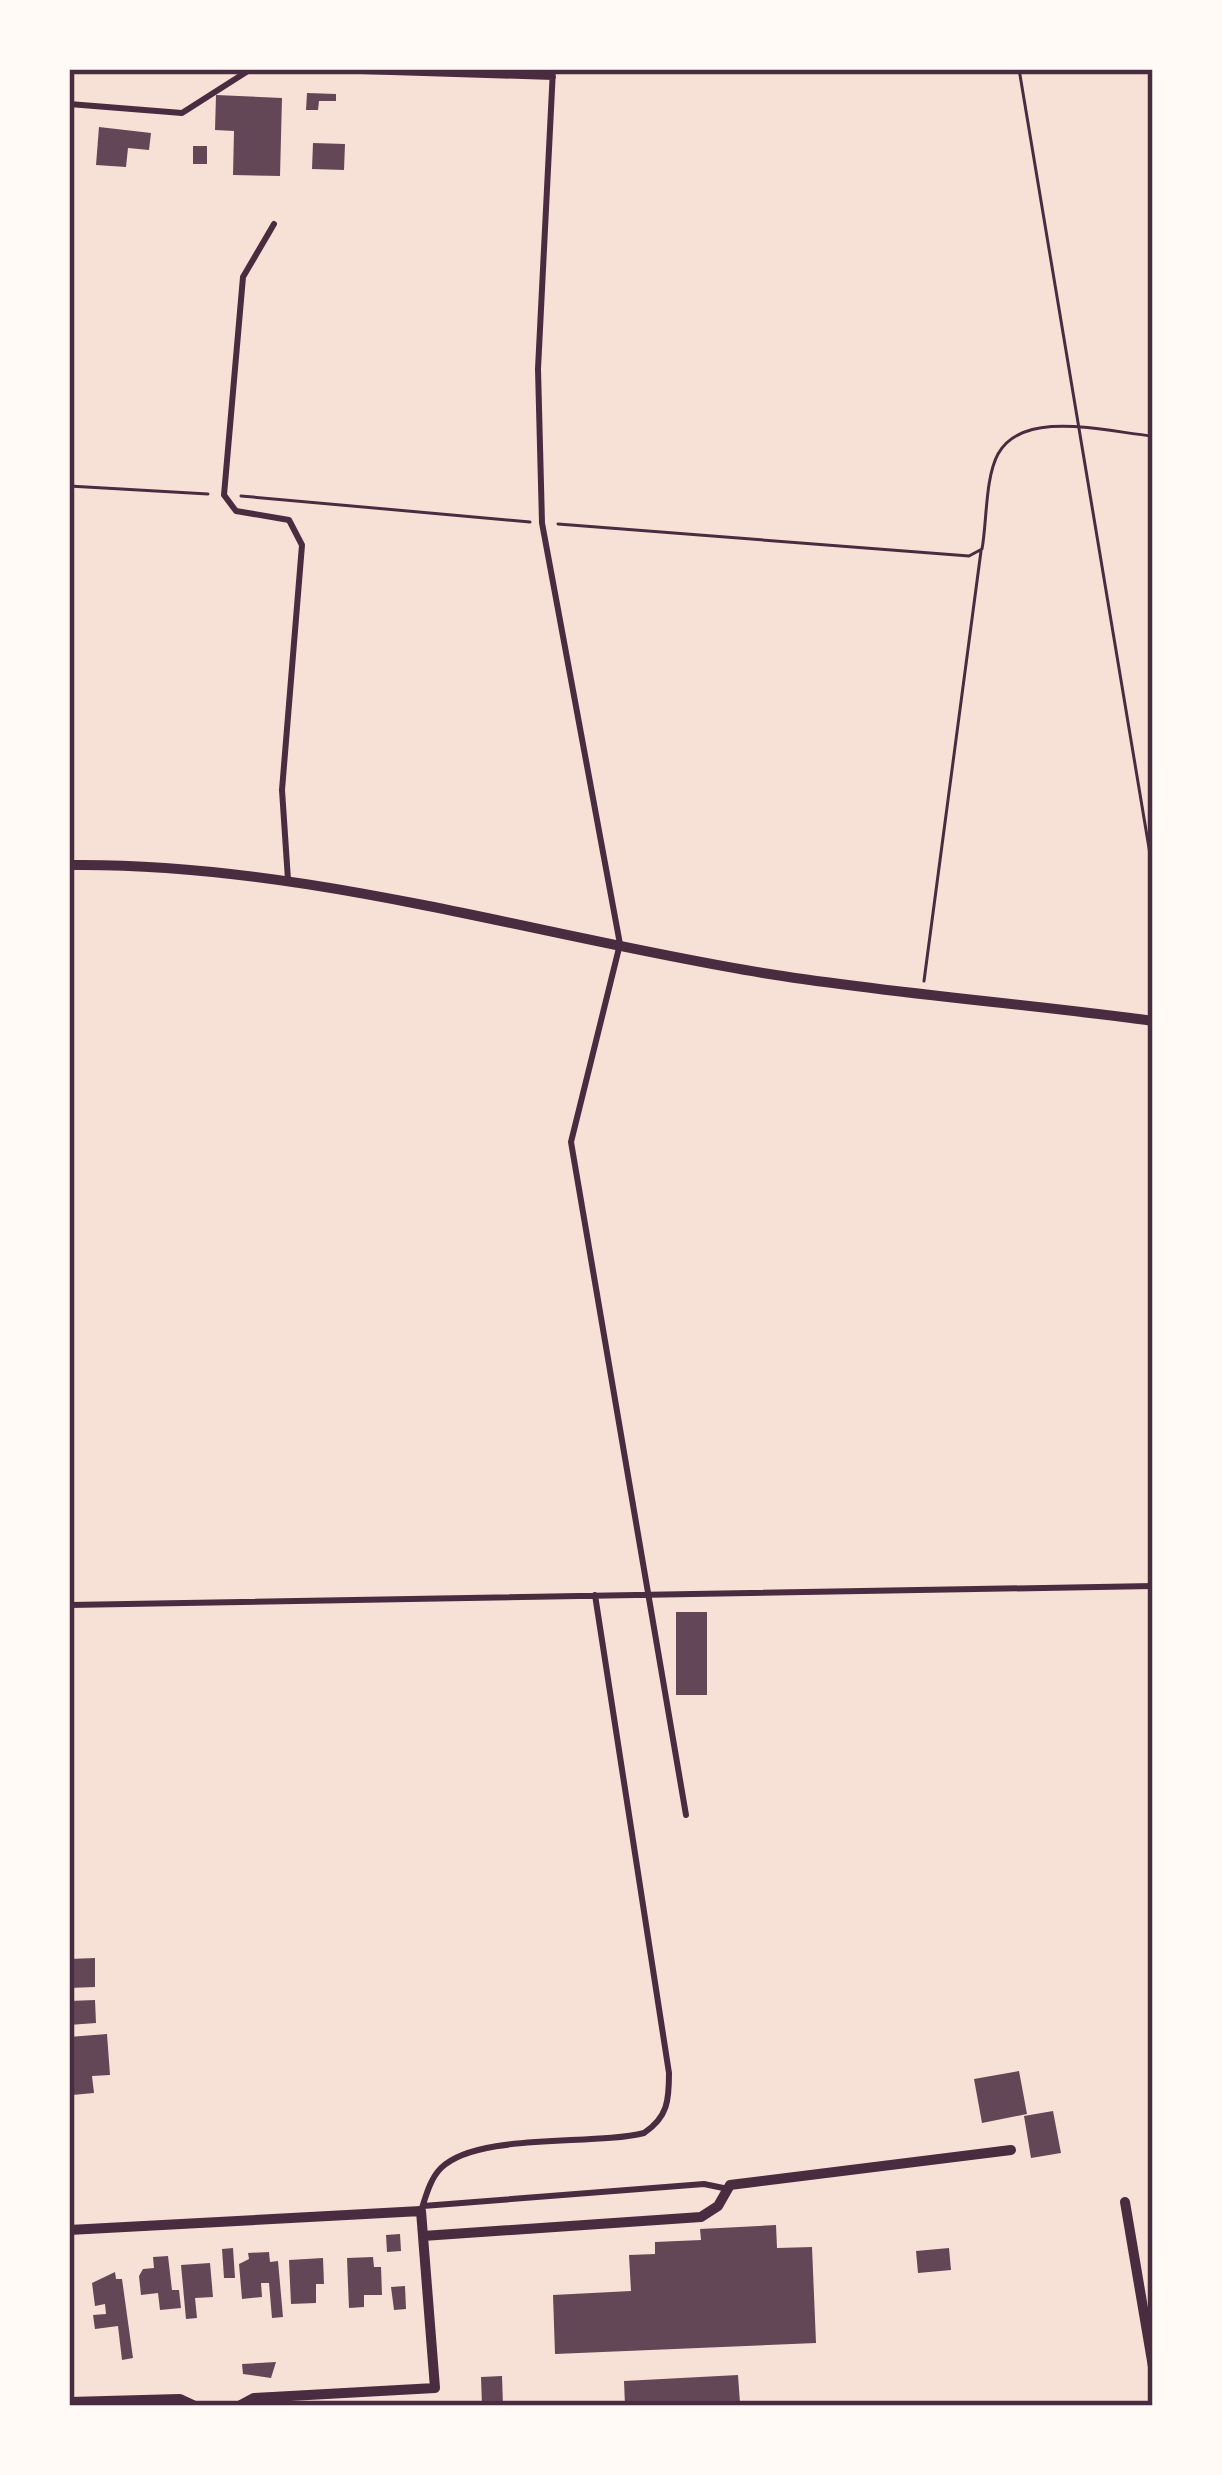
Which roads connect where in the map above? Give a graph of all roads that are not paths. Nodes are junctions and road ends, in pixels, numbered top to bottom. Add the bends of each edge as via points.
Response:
1 (251, 69) edge
2 (297, 69) edge
3 (553, 73) edge
4 (69, 104) edge
5 (274, 224) dead end
6 (69, 865) edge
7 (288, 884) junction
8 (620, 944) junction
9 (1153, 1021) edge
10 (1153, 1586) edge
11 (595, 1595) junction
12 (647, 1596) junction
13 (69, 1605) edge
14 (686, 1815) dead end
15 (1011, 2150) dead end
16 (728, 2189) junction
17 (1125, 2202) dead end
18 (422, 2208) junction
19 (69, 2230) edge
20 (423, 2236) junction
21 (1153, 2367) edge
22 (69, 2402) edge
23 (195, 2406) edge
24 (239, 2406) edge

1 - 4 lane via 182,112
2 - 3 lane
3 - 8 lane via 538,369 542,523
5 - 7 lane via 243,277 224,495 236,511 289,520 302,545 281,790
6 - 7 street
7 - 8 street
8 - 9 street via 763,973
8 - 12 lane via 571,1142
10 - 12 lane
11 - 12 lane
11 - 13 lane
11 - 18 lane via 669,2102 644,2133 455,2158 437,2172
12 - 14 lane
15 - 16 street
16 - 18 lane via 704,2184
16 - 20 street via 701,2217
17 - 21 street
18 - 19 street
18 - 20 street
20 - 24 street via 435,2388 254,2398
22 - 23 street via 180,2399

